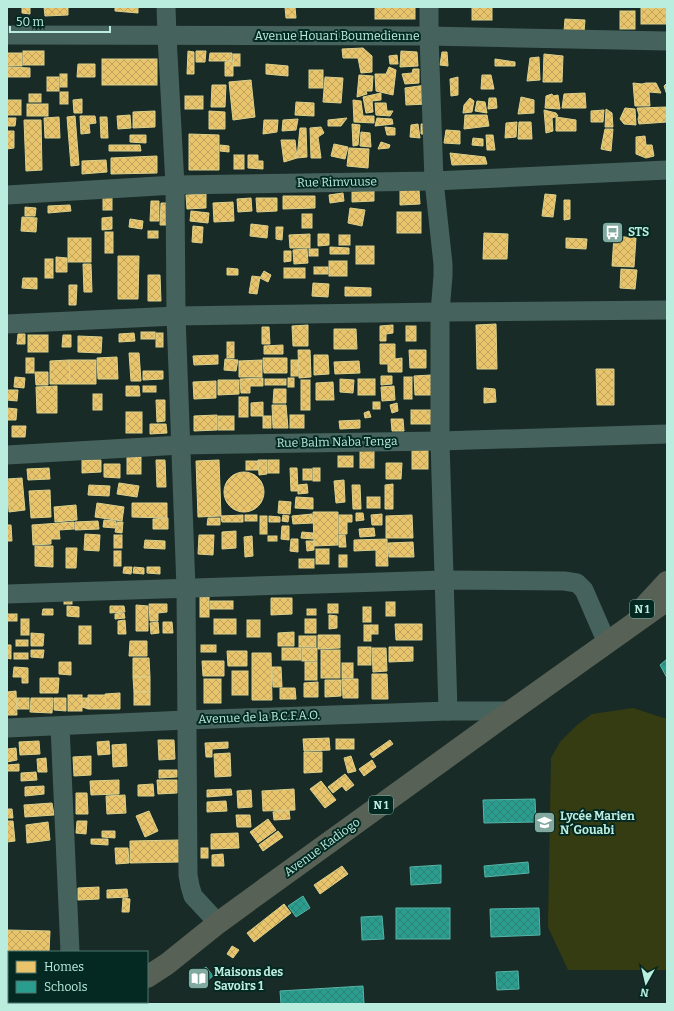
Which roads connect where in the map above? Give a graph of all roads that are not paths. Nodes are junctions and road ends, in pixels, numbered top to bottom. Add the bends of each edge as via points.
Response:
1 (166, 7) edge
2 (429, 7) edge
3 (7, 35) edge
4 (167, 36) junction
5 (429, 36) junction
6 (667, 42) edge
7 (667, 170) edge
8 (434, 181) junction
9 (175, 185) junction
10 (7, 195) edge
11 (667, 310) edge
12 (440, 312) junction
13 (176, 316) junction
14 (7, 324) edge
15 (667, 434) edge
16 (440, 441) junction
17 (181, 445) junction
18 (7, 455) edge
19 (444, 580) junction
20 (667, 582) edge
21 (186, 588) junction
22 (7, 594) edge
23 (667, 600) edge
24 (612, 639) junction
25 (448, 711) junction
26 (511, 711) junction
27 (186, 720) junction
28 (60, 726) junction
29 (7, 728) edge
30 (218, 923) junction
31 (70, 951) edge
32 (148, 976) edge

1 - 4 street
2 - 5 street
3 - 4 street, Avenue Houari Boumedienne
4 - 5 street, Avenue Houari Boumedienne
4 - 9 street
5 - 6 street, Avenue Houari Boumedienne
5 - 8 street
7 - 8 street, Rue Rimvuuse
8 - 9 street, Rue Rimvuuse
8 - 12 street via 443,264
9 - 10 street, Rue Rimvuuse
9 - 13 street
11 - 12 street
12 - 13 street
12 - 16 street
13 - 14 street
13 - 17 street
15 - 16 street, Rue Balm Naba Tenga
16 - 17 street, Rue Balm Naba Tenga
16 - 19 street
17 - 18 street, Rue Balm Naba Tenga
17 - 21 street
19 - 21 street
19 - 24 street via 577,583 584,590
19 - 25 street
20 - 24 highway, Avenue Kadiogo / N 1
21 - 22 street
21 - 27 street
23 - 24 highway, Avenue Kadiogo / N 1
24 - 26 highway, Avenue Kadiogo / N 1
25 - 26 street, Avenue de la B.C.F.A.O.
25 - 27 street, Avenue de la B.C.F.A.O.
26 - 30 highway, Avenue Kadiogo / N 1
27 - 28 street, Avenue de la B.C.F.A.O.
27 - 30 street via 188,875 193,896
28 - 29 street, Avenue de la B.C.F.A.O.
28 - 31 street
30 - 32 highway, Avenue Kadiogo / N 1

